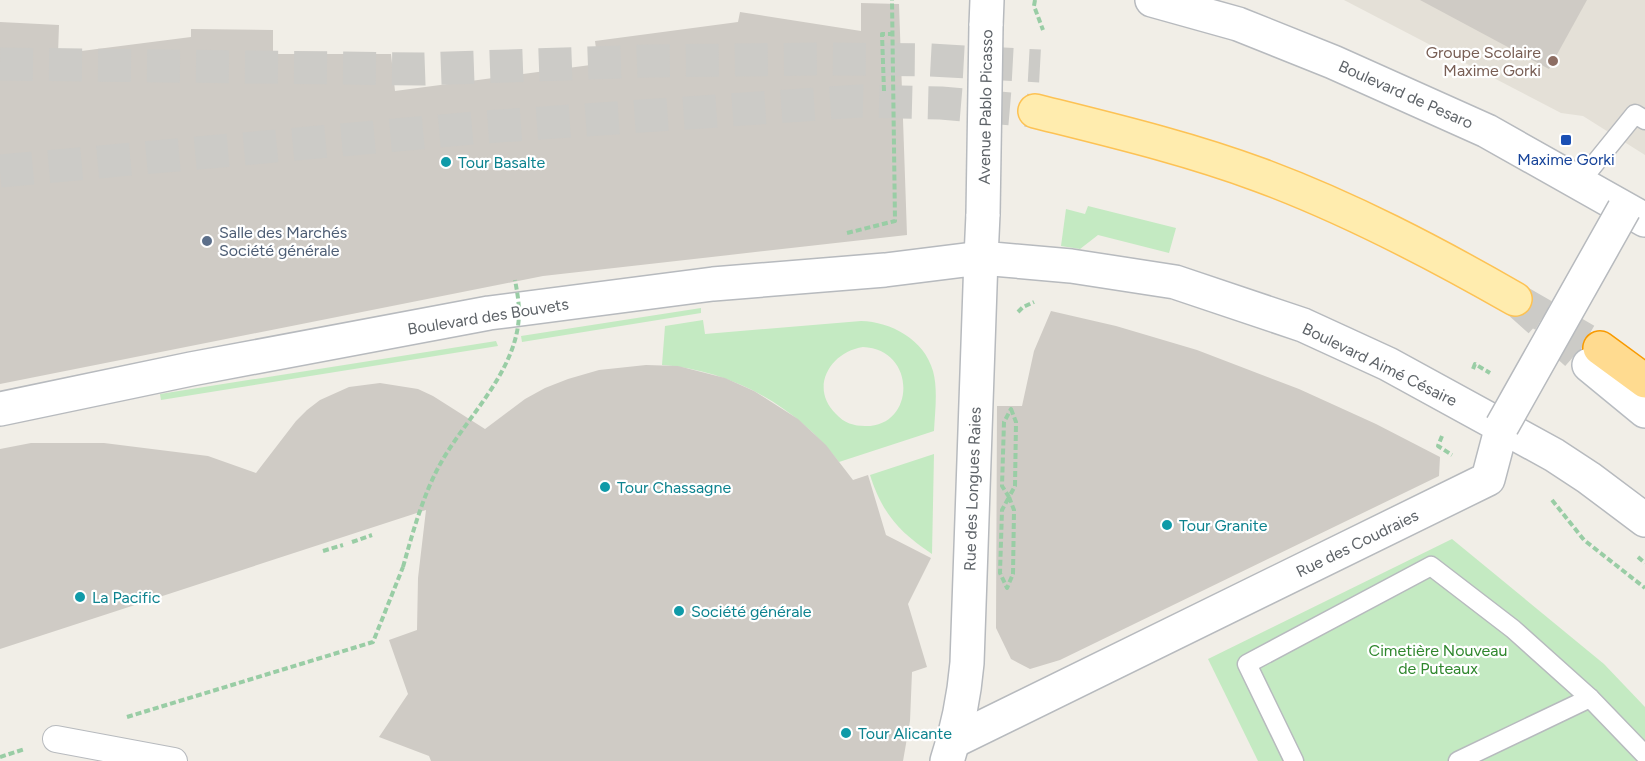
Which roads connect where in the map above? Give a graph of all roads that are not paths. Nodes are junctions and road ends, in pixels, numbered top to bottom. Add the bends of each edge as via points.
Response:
1 (1152, 0) edge
2 (987, 13) edge
3 (1035, 111) tunnel mouth
4 (1645, 120) edge
5 (1580, 183) junction
6 (982, 214) joint
7 (1635, 215) edge
8 (981, 258) junction
9 (1515, 299) dead end
10 (1595, 357) joint
11 (1645, 381) edge
12 (0, 410) edge
13 (1645, 411) edge
14 (1502, 426) junction
15 (1645, 520) edge
16 (1590, 698) junction
17 (56, 739) dead end
18 (950, 751) edge
19 (1645, 755) edge
20 (1477, 757) edge
21 (174, 761) edge
22 (1294, 761) edge
23 (1458, 761) edge

1 - 5 street, Boulevard de Pesaro via 1238,24 1300,47 1487,131
2 - 6 street, Avenue Pablo Picasso, bridge
3 - 9 main road via 1146,139 1259,175 1443,257
4 - 5 lane via 1635,114
5 - 7 street, Boulevard de Pesaro
6 - 8 street, Rue des Longues Raies
7 - 14 street, Rue des Coudraies, bridge
8 - 12 street, Boulevard des Bouvets via 713,284 489,313 191,369
8 - 14 street, Boulevard Aimé Césaire via 1175,282 1303,325 1388,364
8 - 18 street, Rue des Longues Raies via 967,663 965,690
10 - 11 highway
10 - 13 street
14 - 15 street, Boulevard Aimé Césaire via 1589,478
14 - 18 street, Rue des Coudraies via 1488,479
16 - 19 lane
16 - 20 lane
16 - 22 lane via 1513,629 1431,566 1247,664
17 - 21 street
20 - 23 lane

